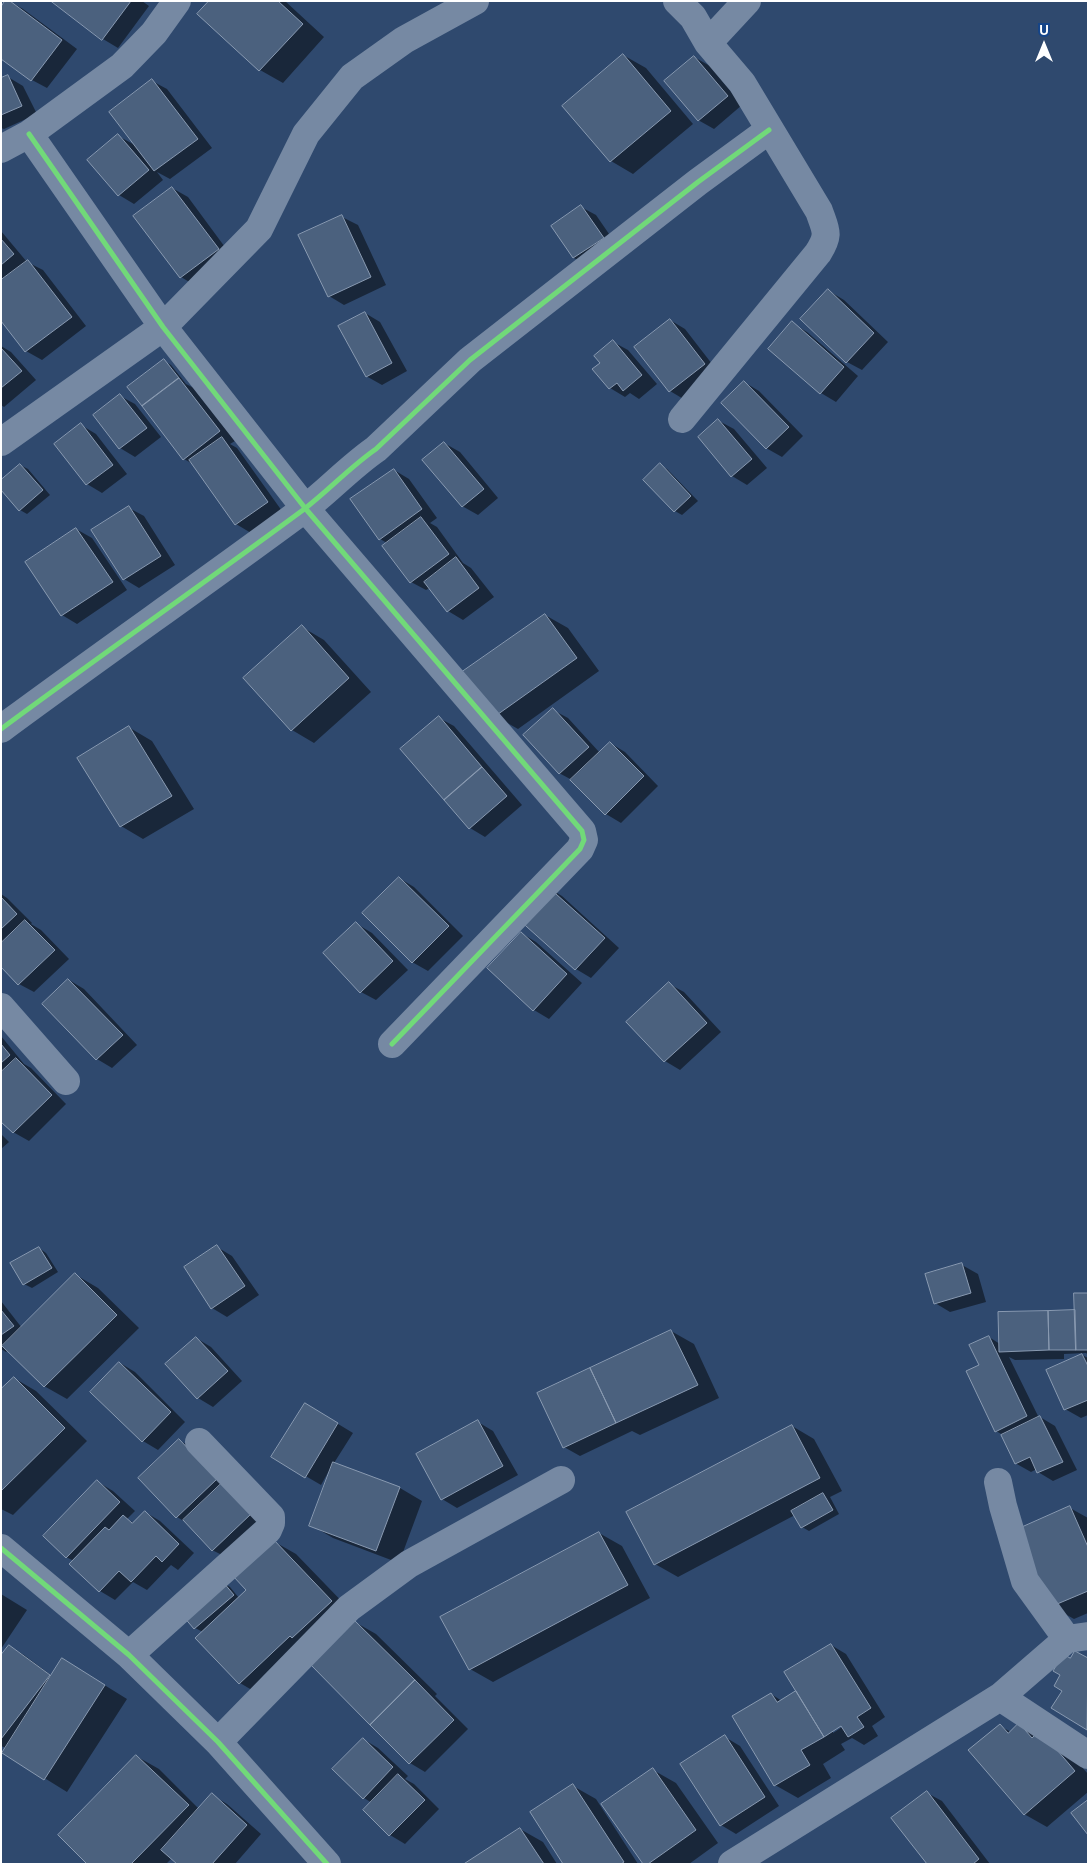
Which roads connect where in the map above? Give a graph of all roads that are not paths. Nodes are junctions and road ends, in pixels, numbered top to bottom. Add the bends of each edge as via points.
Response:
1 (177, 1) edge
2 (475, 1) edge
3 (678, 1) edge
4 (748, 1) edge
5 (708, 43) junction
6 (769, 130) junction
7 (29, 134) junction
8 (1, 148) edge
9 (163, 327) junction
10 (682, 419) dead end
11 (1, 442) edge
12 (305, 508) junction
13 (1, 729) edge
14 (1, 1008) edge
15 (392, 1044) dead end
16 (66, 1081) dead end
17 (199, 1442) dead end
18 (561, 1480) dead end
19 (998, 1482) dead end
20 (1, 1548) edge
21 (1077, 1638) edge
22 (129, 1655) junction
23 (1000, 1697) junction
24 (218, 1742) junction
25 (1088, 1755) edge
26 (327, 1864) edge
27 (732, 1864) edge

1 - 7 street via 154,33 122,66
2 - 9 street via 404,40 352,77 306,134 259,228
3 - 5 street via 693,16
4 - 5 street
5 - 6 street via 742,83
6 - 10 street via 819,212 827,232 826,240
6 - 12 street via 470,360 376,448
7 - 8 street
7 - 9 street
9 - 11 street
9 - 12 street
12 - 13 street
12 - 15 street via 582,831 584,840 580,848
14 - 16 street
17 - 22 street via 271,1516 271,1524
18 - 24 street via 409,1564 349,1608
19 - 21 street via 1025,1581
20 - 22 street
21 - 23 street
22 - 24 street
23 - 25 street
23 - 27 street
24 - 26 street

